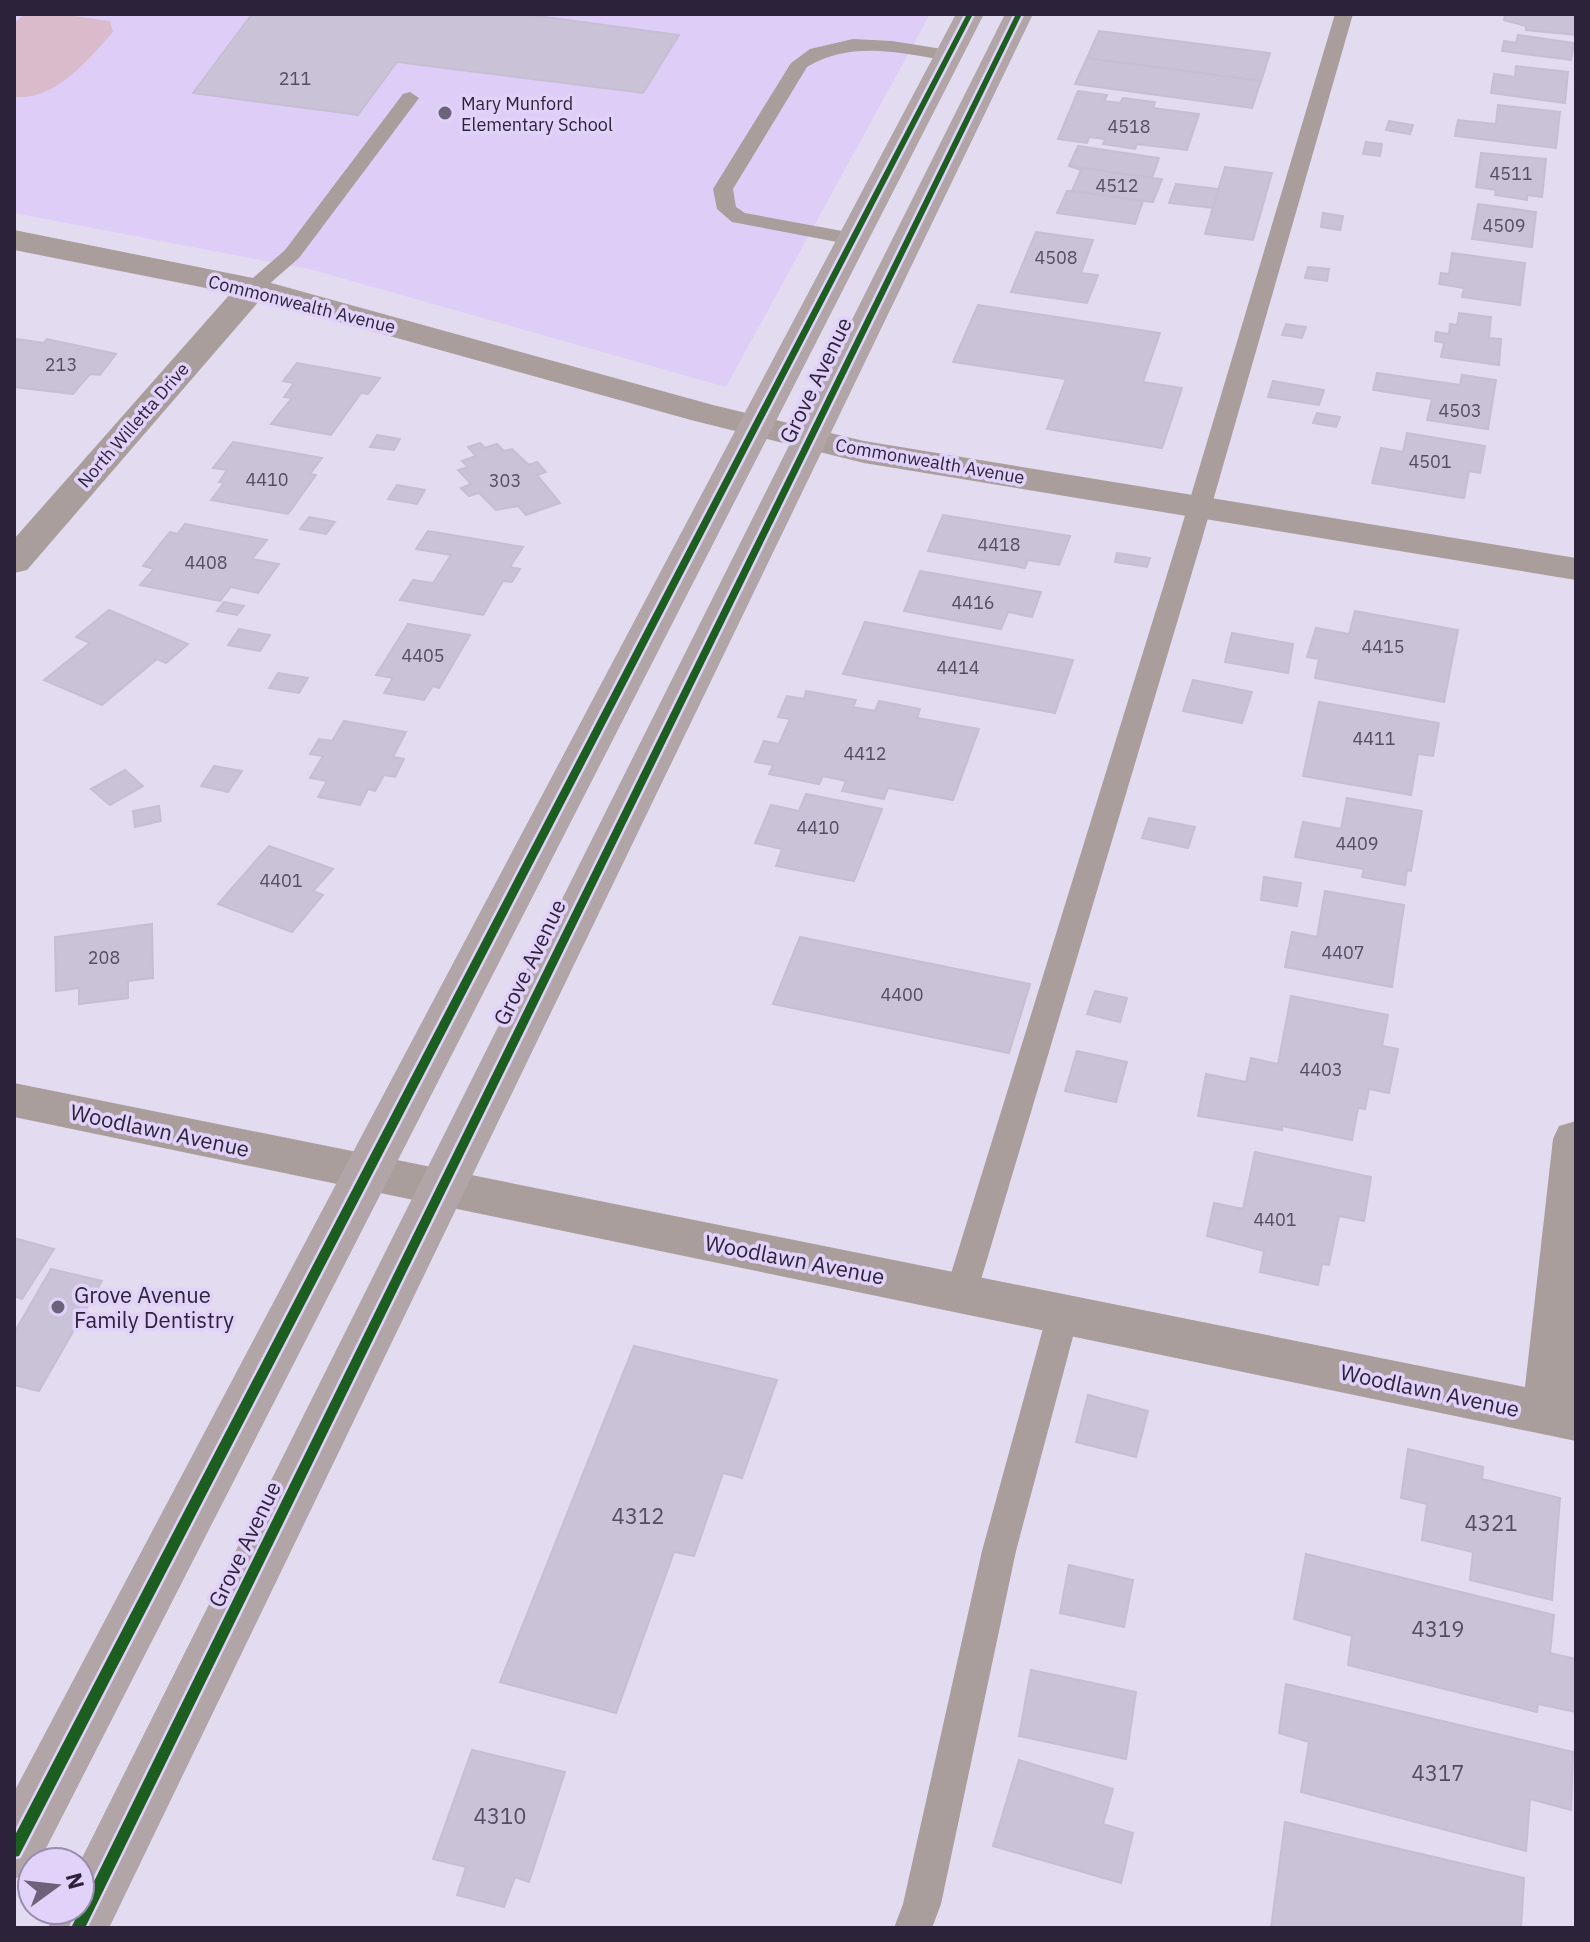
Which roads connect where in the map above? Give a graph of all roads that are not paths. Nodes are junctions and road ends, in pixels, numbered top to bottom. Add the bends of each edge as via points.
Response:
1 (970, 14) edge
2 (1019, 14) edge
3 (1344, 14) edge
4 (949, 55) junction
5 (410, 98) dead end
6 (853, 239) junction
7 (14, 240) edge
8 (253, 288) junction
9 (756, 426) junction
10 (809, 439) junction
11 (1199, 506) junction
12 (14, 562) edge
13 (1576, 569) edge
14 (14, 1100) edge
15 (1576, 1139) edge
16 (366, 1172) junction
17 (441, 1187) junction
18 (961, 1293) junction
19 (1063, 1314) junction
20 (1562, 1416) edge
21 (14, 1851) edge
22 (78, 1928) edge
23 (913, 1928) edge

1 - 4 street, Grove Avenue
2 - 10 street, Grove Avenue
3 - 11 lane
4 - 6 street, Grove Avenue
4 - 6 lane via 863,45 811,55 800,63 723,189 727,209 739,218
5 - 8 lane via 292,254
6 - 9 street, Grove Avenue
7 - 8 street, Commonwealth Avenue
8 - 9 street, Commonwealth Avenue
8 - 12 street, North Willetta Drive
9 - 10 street, Commonwealth Avenue
9 - 16 street, Grove Avenue
10 - 11 street, Commonwealth Avenue
10 - 17 street, Grove Avenue
11 - 13 street, Commonwealth Avenue
11 - 18 lane
14 - 16 street, Woodlawn Avenue
15 - 20 street
16 - 17 street, Woodlawn Avenue
16 - 21 street, Grove Avenue
17 - 18 street, Woodlawn Avenue
17 - 22 street, Grove Avenue
18 - 19 street, Woodlawn Avenue
19 - 20 street, Woodlawn Avenue
19 - 23 lane via 999,1551

